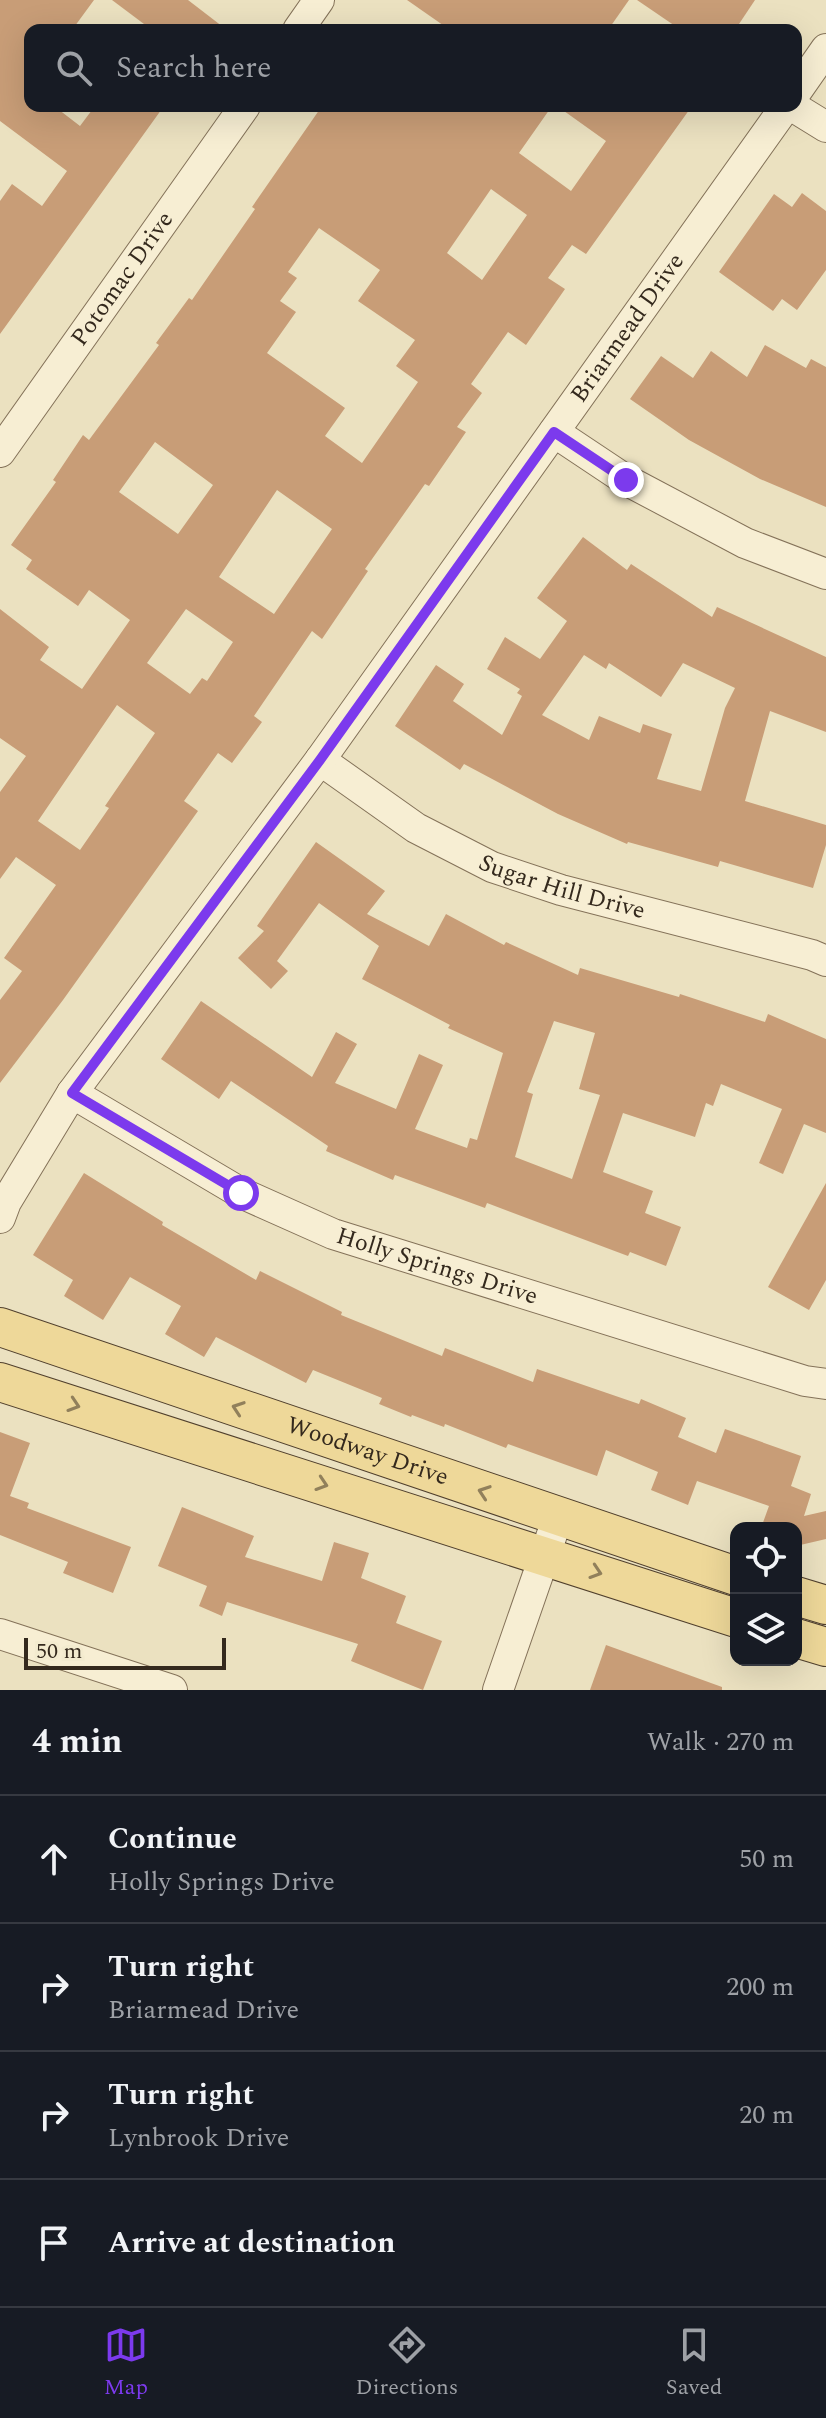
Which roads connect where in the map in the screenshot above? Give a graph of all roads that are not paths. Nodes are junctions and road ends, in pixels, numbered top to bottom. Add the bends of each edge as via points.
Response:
1 (319, 0) edge
2 (302, 24) edge
3 (826, 49) edge
4 (802, 83) edge
5 (241, 112) edge
6 (785, 112) edge
7 (800, 112) edge
8 (826, 127) edge
9 (554, 432) junction
10 (0, 452) edge
11 (826, 574) edge
12 (320, 760) junction
13 (826, 961) edge
14 (72, 1093) junction
15 (0, 1218) edge
16 (0, 1327) edge
17 (0, 1382) edge
18 (826, 1384) edge
19 (558, 1517) junction
20 (546, 1556) junction
21 (730, 1574) edge
22 (802, 1598) edge
23 (826, 1605) edge
24 (730, 1616) edge
25 (0, 1634) edge
26 (802, 1640) edge
27 (826, 1647) edge
28 (172, 1690) edge
29 (498, 1690) edge

1 - 2 street
3 - 4 street
5 - 10 street, Potomac Drive
6 - 9 street, Briarmead Drive
7 - 8 street
9 - 11 street via 626,480 745,543
9 - 12 street, Briarmead Drive
12 - 13 street, Sugar Hill Drive via 416,828 492,867
12 - 14 street, Briarmead Drive
14 - 15 street, Briarmead Drive
14 - 18 street, Holly Springs Drive via 241,1193 333,1234
19 -> 16 main road, Woodway Drive
17 -> 20 main road, Woodway Drive
19 - 20 street
19 - 21 main road, Woodway Drive
20 -> 24 main road, Woodway Drive
20 - 29 street
22 - 23 main road
25 - 28 street
26 - 27 main road

